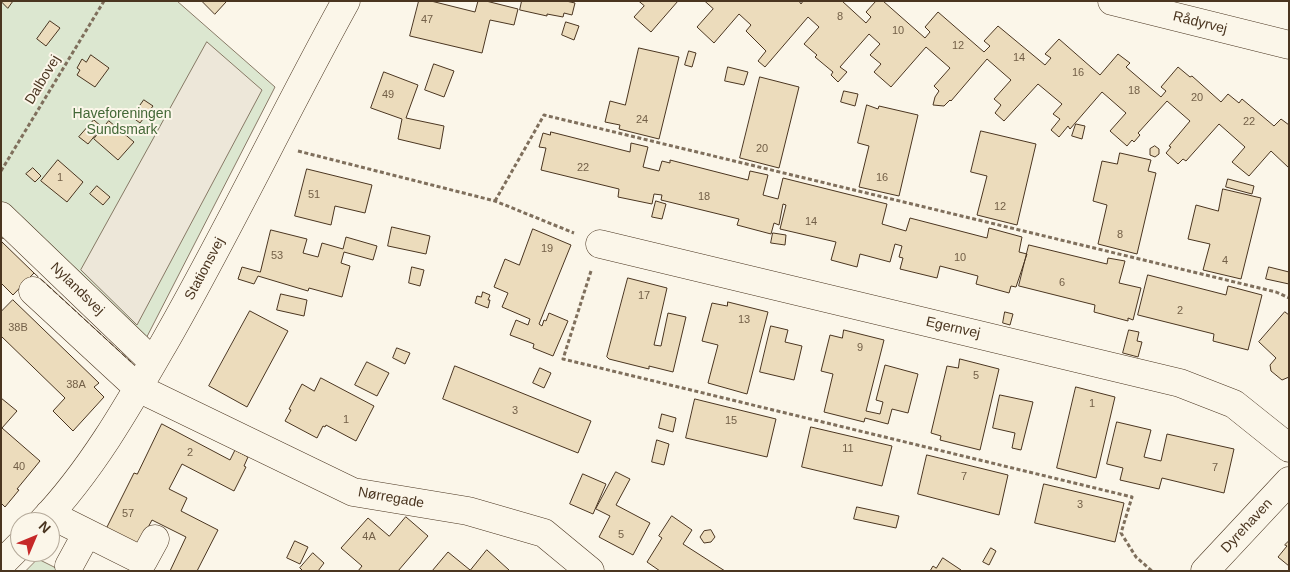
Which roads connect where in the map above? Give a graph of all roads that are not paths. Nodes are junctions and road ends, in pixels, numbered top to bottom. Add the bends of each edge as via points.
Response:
1 (346, 1) edge
2 (1112, 1) edge
3 (1289, 45) edge
4 (1, 216) edge
5 (600, 244) road end
6 (33, 291) dead end
7 (153, 362) junction
8 (138, 388) junction
9 (1289, 448) edge
10 (1289, 481) edge
11 (51, 512) edge
12 (60, 523) edge
13 (87, 533) junction
14 (156, 539) dead end
15 (10, 555) edge
16 (1, 564) edge
17 (69, 566) dead end
18 (590, 571) edge
19 (1205, 571) edge

1 - 7 street, Stationsvej
2 - 3 street, Rådyrvej
4 - 7 street, Nylandsvej
5 - 9 street, Egernvej via 1180,383 1234,404
6 - 8 street, Nørregade
7 - 8 street, Stationsvej
8 - 11 street, Stationsvej via 96,454
8 - 18 street, Nørregade via 353,492 468,511 544,532
10 - 19 street, Dyrehaven
12 - 13 street
13 - 14 street via 144,561
13 - 17 street
15 - 16 street

